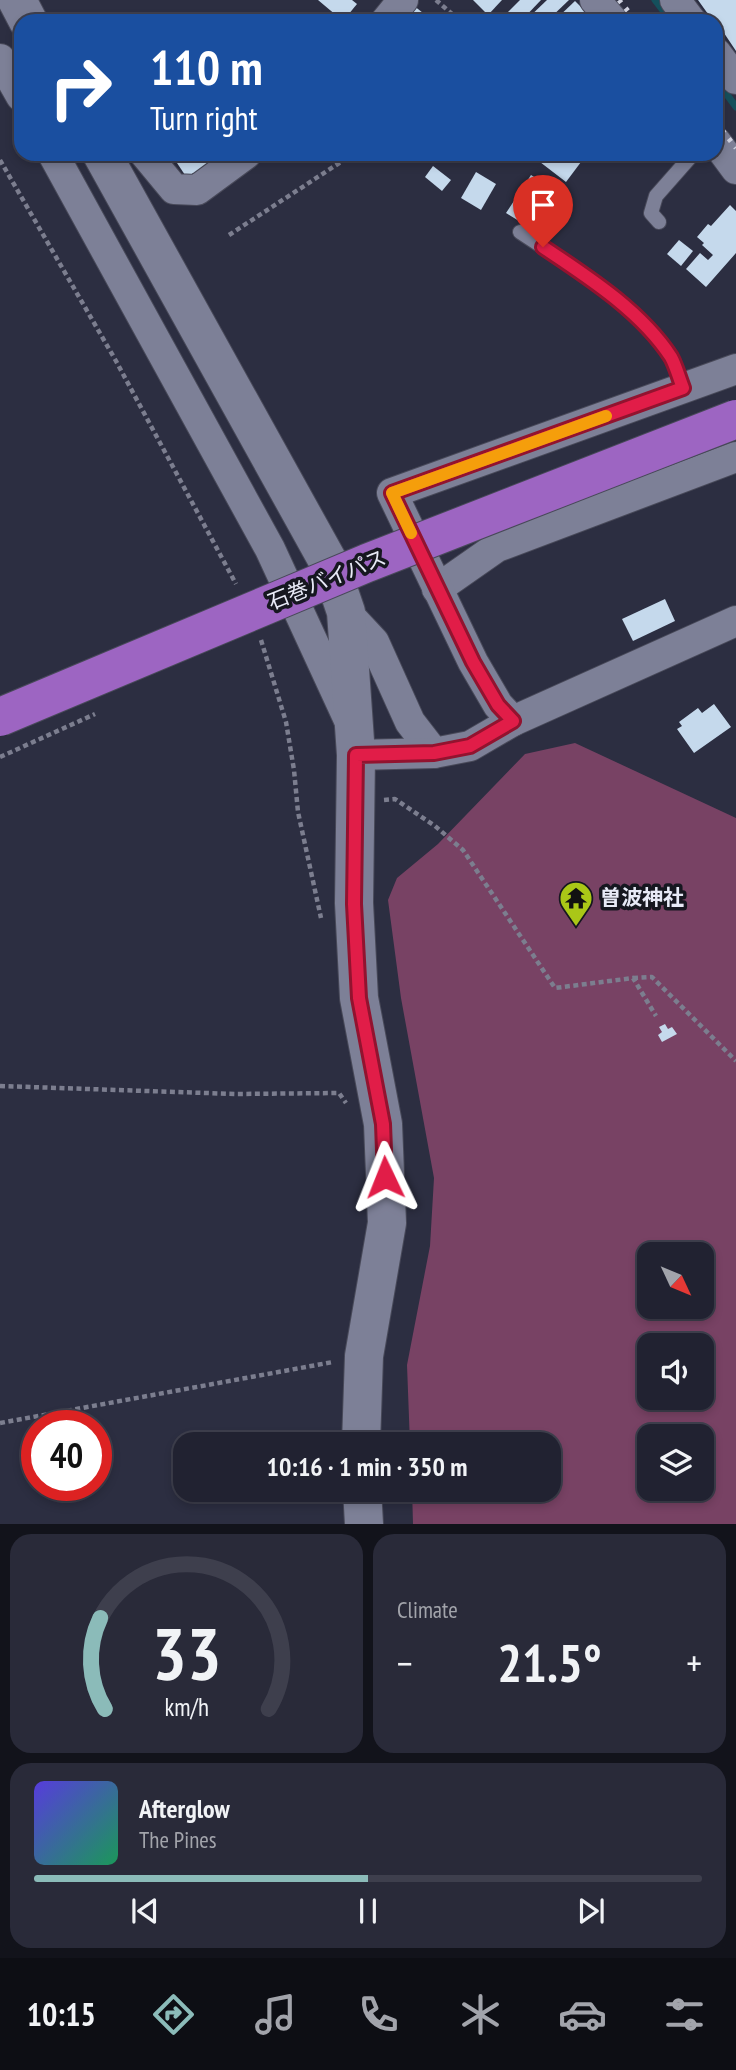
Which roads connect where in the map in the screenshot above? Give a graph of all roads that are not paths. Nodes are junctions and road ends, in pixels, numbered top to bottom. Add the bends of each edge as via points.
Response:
1 (403, 0) edge
2 (595, 0) edge
3 (675, 0) edge
4 (392, 14) edge
5 (607, 14) edge
6 (686, 14) edge
7 (0, 59) edge
8 (723, 62) edge
9 (736, 79) edge
10 (14, 84) edge
11 (723, 151) edge
12 (57, 161) edge
13 (106, 161) edge
14 (151, 161) edge
15 (236, 161) edge
16 (688, 161) edge
17 (736, 169) edge
18 (659, 222) dead end
19 (520, 232) dead end
20 (736, 369) edge
21 (683, 388) junction
22 (736, 419) edge
23 (736, 457) edge
24 (437, 589) junction
25 (346, 612) junction
26 (736, 621) edge
27 (0, 717) edge
28 (513, 721) junction
29 (355, 743) junction
30 (434, 753) junction
31 (362, 1432) edge
32 (363, 1502) edge
33 (364, 1524) edge

1 - 4 street
2 - 5 street
3 - 6 street
7 - 10 street
8 - 9 street
11 - 17 street
12 - 29 street via 270,549
13 - 25 street via 330,565
14 - 15 street via 174,189 197,190
16 - 18 lane via 656,196 651,213
19 - 21 lane via 617,300 672,359
20 - 21 street
21 - 24 street via 392,493
22 - 27 highway, 石巻バイパス, bridge via 367,563
23 - 24 street via 497,547
24 - 28 street via 473,662
25 - 29 street
25 - 30 street via 374,642 410,722
26 - 28 street
28 - 30 street via 470,746
29 - 30 street
29 - 31 street via 354,904 359,998 383,1124 387,1223 364,1356
32 - 33 street

